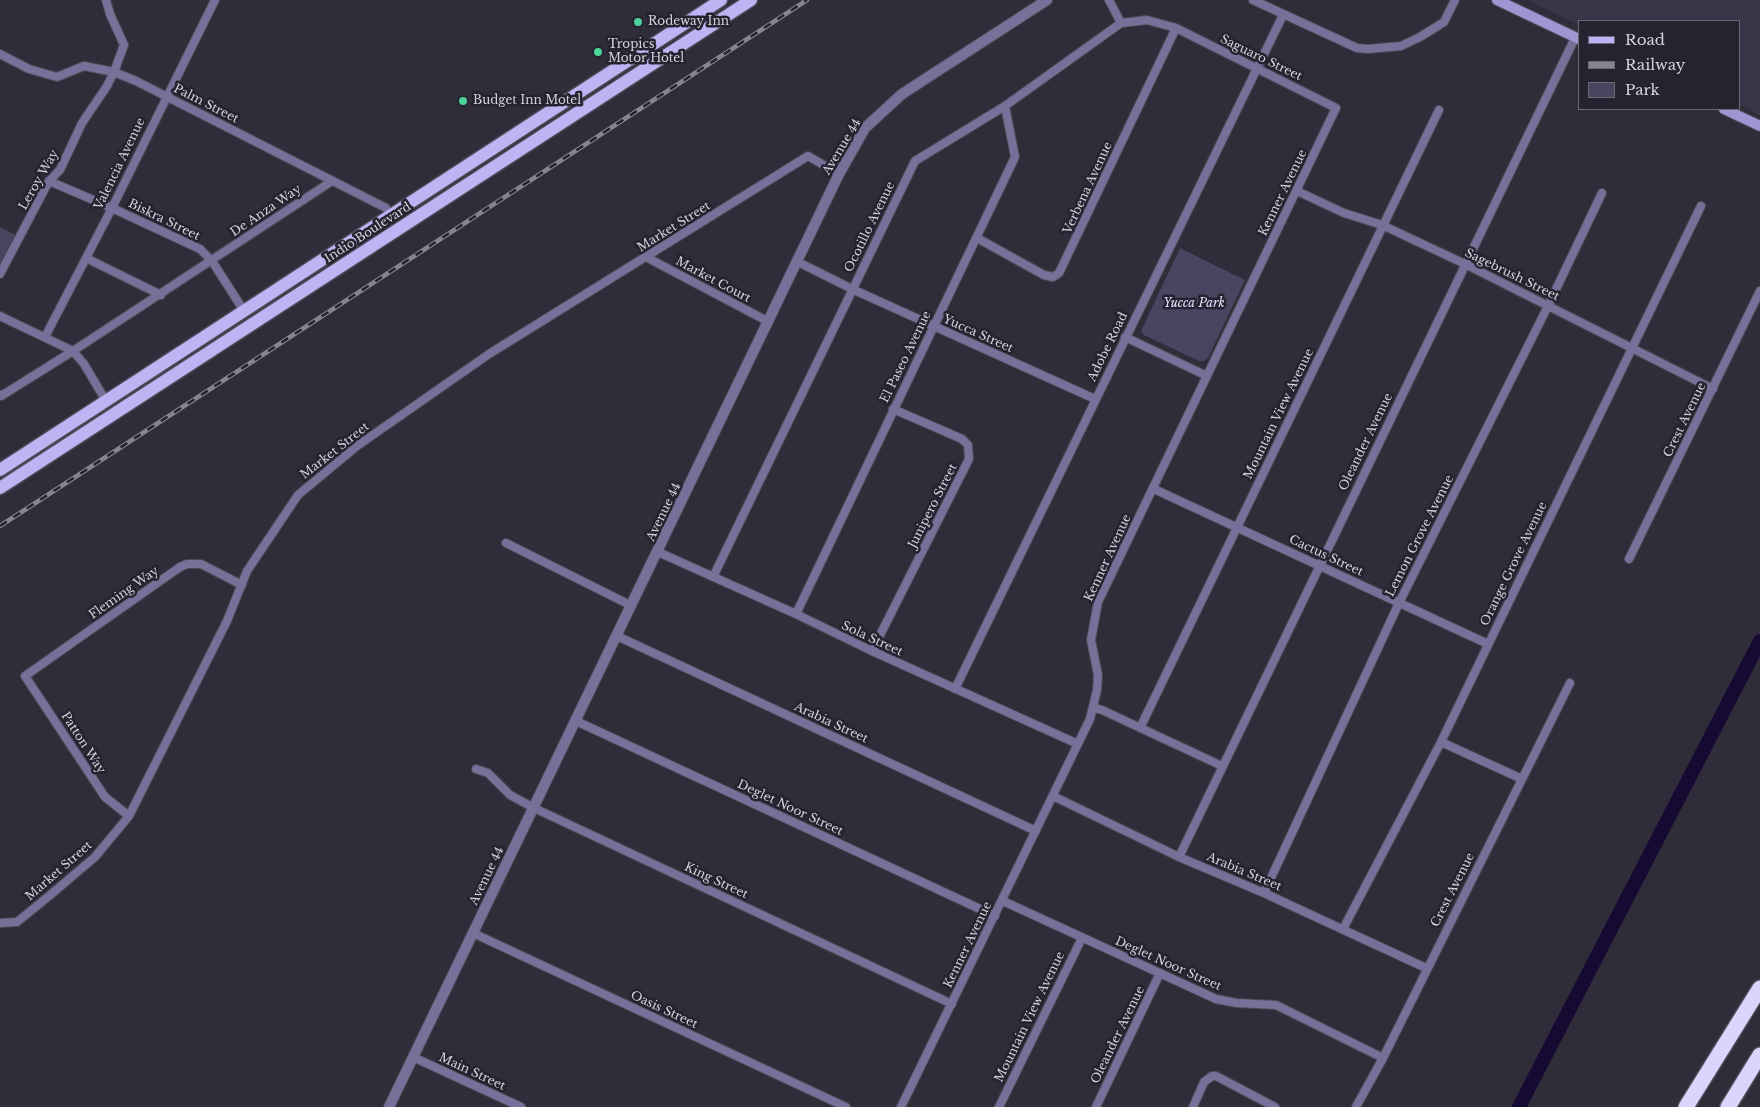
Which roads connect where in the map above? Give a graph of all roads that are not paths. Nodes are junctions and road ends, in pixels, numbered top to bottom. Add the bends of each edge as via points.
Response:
1 (106, 0) edge
2 (215, 0) edge
3 (722, 0) edge
4 (740, 0) edge
5 (751, 0) edge
6 (1047, 0) edge
7 (1109, 0) edge
8 (1253, 0) edge
9 (1455, 0) edge
10 (1497, 0) edge
11 (1283, 15) junction
12 (726, 16) junction
13 (1122, 23) junction
14 (1176, 28) junction
15 (1577, 38) edge
16 (0, 54) edge
17 (1256, 69) junction
18 (114, 72) junction
19 (166, 96) junction
20 (1005, 106) junction
21 (1336, 108) joint
22 (1439, 110) dead end
23 (1726, 110) edge
24 (1760, 126) edge
25 (840, 174) junction
26 (332, 180) junction
27 (49, 181) junction
28 (1297, 191) junction
29 (1602, 193) dead end
30 (1701, 206) dead end
31 (112, 208) junction
32 (390, 216) junction
33 (417, 218) junction
34 (1382, 225) junction
35 (976, 238) junction
36 (646, 257) junction
37 (86, 258) junction
38 (212, 261) junction
39 (798, 262) junction
40 (1464, 264) junction
41 (332, 273) junction
42 (0, 274) edge
43 (852, 289) junction
44 (1760, 291) edge
45 (161, 294) junction
46 (1548, 306) junction
47 (244, 311) junction
48 (268, 315) junction
49 (0, 316) edge
50 (769, 322) junction
51 (934, 326) junction
52 (1125, 337) junction
53 (45, 338) junction
54 (1632, 348) junction
55 (73, 352) junction
56 (186, 368) junction
57 (1207, 376) junction
58 (1712, 389) junction
59 (0, 395) edge
60 (1095, 399) junction
61 (106, 401) junction
62 (130, 404) junction
63 (893, 409) junction
64 (47, 458) junction
65 (0, 470) edge
66 (3, 485) edge
67 (1154, 488) junction
68 (1237, 527) junction
69 (506, 543) dead end
70 (658, 552) junction
71 (1629, 559) dead end
72 (1319, 565) junction
73 (713, 577) junction
74 (242, 585) junction
75 (1399, 602) junction
76 (632, 606) junction
77 (796, 614) junction
78 (617, 636) junction
79 (1488, 644) junction
80 (872, 651) junction
81 (26, 676) joint
82 (1570, 683) dead end
83 (955, 689) junction
84 (1094, 708) junction
85 (576, 721) junction
86 (1140, 728) junction
87 (1441, 742) junction
88 (1078, 744) junction
89 (1222, 766) junction
90 (476, 769) dead end
91 (1522, 779) junction
92 (1053, 796) junction
93 (534, 808) junction
94 (129, 816) junction
95 (1036, 831) junction
96 (1179, 857) junction
97 (1264, 892) junction
98 (1003, 901) junction
99 (996, 916) junction
100 (0, 923) edge
101 (1342, 929) junction
102 (473, 933) junction
103 (1082, 938) junction
104 (1426, 968) junction
105 (1160, 973) junction
106 (1760, 988) edge
107 (952, 1004) junction
108 (1760, 1055) edge
109 (413, 1057) junction
110 (1382, 1058) junction
111 (388, 1107) edge
112 (521, 1107) edge
113 (846, 1107) edge
114 (901, 1107) edge
115 (999, 1107) edge
116 (1096, 1107) edge
117 (1193, 1107) edge
118 (1275, 1107) edge
119 (1356, 1107) edge
120 (1686, 1107) edge
121 (1728, 1107) edge

1 - 18 street, Leroy Way via 124,45
2 - 19 street, Valencia Avenue
3 - 32 main road, Indio Boulevard
4 - 12 main road
5 - 12 main road, Indio Boulevard
6 - 25 street, Avenue 44 via 902,94 866,128
7 - 13 street
8 - 11 street
9 - 11 street via 1444,22 1401,46 1382,49 1357,48
10 - 15 main road
11 - 17 street, Adobe Road
12 - 33 main road, Indio Boulevard
13 - 14 street, Ocotillo Avenue via 1147,20
13 - 20 street, Ocotillo Avenue
14 - 17 street, Saguaro Street
14 - 35 street, Verbena Avenue via 1059,273 1052,277 1044,275
15 - 40 street, Oleander Avenue
16 - 18 street, Palm Street via 29,69 57,77 84,66
17 - 21 street, Saguaro Street
17 - 52 street, Adobe Road
18 - 19 street, Palm Street
18 - 27 street, Leroy Way via 82,123 60,170
19 - 26 street, Palm Street
19 - 31 street, Valencia Avenue
20 - 35 street, El Paseo Avenue via 1015,157
20 - 43 street, Ocotillo Avenue via 916,161
21 - 28 street, Kenner Avenue
22 - 34 street, Mountain View Avenue
23 - 24 main road
25 - 36 street, Market Street via 808,156
25 - 39 street, Avenue 44
26 - 32 street, Palm Street via 386,208
26 - 38 street, De Anza Way
27 - 31 street, Biskra Street
27 - 42 street, Leroy Way
28 - 34 street, Sagebrush Street via 1344,213
28 - 57 street, Kenner Avenue
29 - 46 street, Lemon Grove Avenue
30 - 54 street, Orange Grove Avenue
31 - 37 street, Valencia Avenue
31 - 38 street, Biskra Street via 200,250
32 - 33 main road
32 - 41 main road via 381,234 347,256
32 - 47 main road, Indio Boulevard
33 - 41 main road, Indio Boulevard
34 - 40 street, Sagebrush Street
34 - 68 street, Mountain View Avenue
35 - 51 street, El Paseo Avenue
36 - 50 street, Market Court
36 - 74 street, Market Street via 489,354 356,446 298,495 247,571
37 - 45 street
37 - 53 street, Valencia Avenue
38 - 45 street, De Anza Way
38 - 47 street, Biskra Street
39 - 43 street, Yucca Street
39 - 50 street, Avenue 44
40 - 46 street, Sagebrush Street
40 - 72 street, Oleander Avenue
41 - 48 main road, Indio Boulevard
43 - 51 street, Yucca Street
43 - 73 street, Ocotillo Avenue
44 - 58 street, Crest Avenue
45 - 55 street, De Anza Way
46 - 54 street, Sagebrush Street
46 - 75 street, Lemon Grove Avenue
47 - 48 main road via 254,316
47 - 56 main road via 236,328 200,352
47 - 61 main road, Indio Boulevard
48 - 56 main road, Indio Boulevard
49 - 53 street
50 - 70 street, Avenue 44
51 - 60 street, Yucca Street
51 - 63 street, El Paseo Avenue
52 - 57 street
52 - 60 street, Adobe Road
53 - 55 street
54 - 58 street, Sagebrush Street
54 - 79 street, Orange Grove Avenue
55 - 59 street, De Anza Way
55 - 61 street
56 - 62 main road, Indio Boulevard
57 - 67 street, Kenner Avenue
58 - 71 street, Crest Avenue
60 - 83 street, Adobe Road
61 - 62 main road via 116,406
61 - 64 main road via 96,419 62,441
61 - 65 main road, Indio Boulevard
62 - 64 main road, Indio Boulevard
63 - 77 street, El Paseo Avenue
63 - 80 street, Junipero Street via 962,438 968,445 969,459
64 - 66 main road, Indio Boulevard
67 - 68 street, Cactus Street
67 - 84 street, Kenner Avenue via 1098,602 1091,640 1098,676
68 - 72 street, Cactus Street
68 - 86 street, Mountain View Avenue
69 - 76 street
70 - 73 street, Sola Street
70 - 76 street, Avenue 44
72 - 75 street, Cactus Street
72 - 89 street, Oleander Avenue
73 - 77 street, Sola Street
74 - 81 street, Fleming Way via 201,564 187,564
74 - 94 street, Market Street via 228,621
75 - 79 street, Cactus Street
75 - 97 street, Lemon Grove Avenue
76 - 78 street, Avenue 44
77 - 80 street, Sola Street
78 - 85 street, Avenue 44
78 - 95 street, Arabia Street
79 - 87 street, Orange Grove Avenue
80 - 83 street, Sola Street
81 - 94 street, Patton Way via 105,797
82 - 91 street, Crest Avenue
83 - 88 street, Sola Street
84 - 86 street
84 - 88 street, Kenner Avenue
85 - 93 street, Avenue 44
85 - 99 street, Deglet Noor Street
86 - 89 street
87 - 91 street
87 - 101 street, Orange Grove Avenue
88 - 92 street, Kenner Avenue
89 - 96 street, Oleander Avenue
90 - 93 street, King Street via 488,773 510,795
91 - 104 street, Crest Avenue
92 - 95 street, Kenner Avenue
92 - 96 street, Arabia Street
93 - 102 street, Avenue 44
93 - 107 street, King Street
94 - 100 street, Market Street via 95,857 49,896 17,922
95 - 98 street, Kenner Avenue
96 - 97 street, Arabia Street
97 - 101 street, Arabia Street
98 - 99 street, Kenner Avenue
98 - 103 street, Deglet Noor Street
99 - 107 street, Kenner Avenue
101 - 104 street, Arabia Street
102 - 109 street, Avenue 44
102 - 113 street, Oasis Street
103 - 105 street, Deglet Noor Street
103 - 115 street, Mountain View Avenue
104 - 110 street, Crest Avenue
105 - 110 street, Deglet Noor Street via 1216,998 1237,1003 1276,1005
105 - 116 street, Oleander Avenue
106 - 120 highway
107 - 114 street, Kenner Avenue
108 - 121 highway
109 - 111 street, Avenue 44
109 - 112 street, Main Street
110 - 119 street, Crest Avenue
117 - 118 street via 1204,1082 1216,1076

